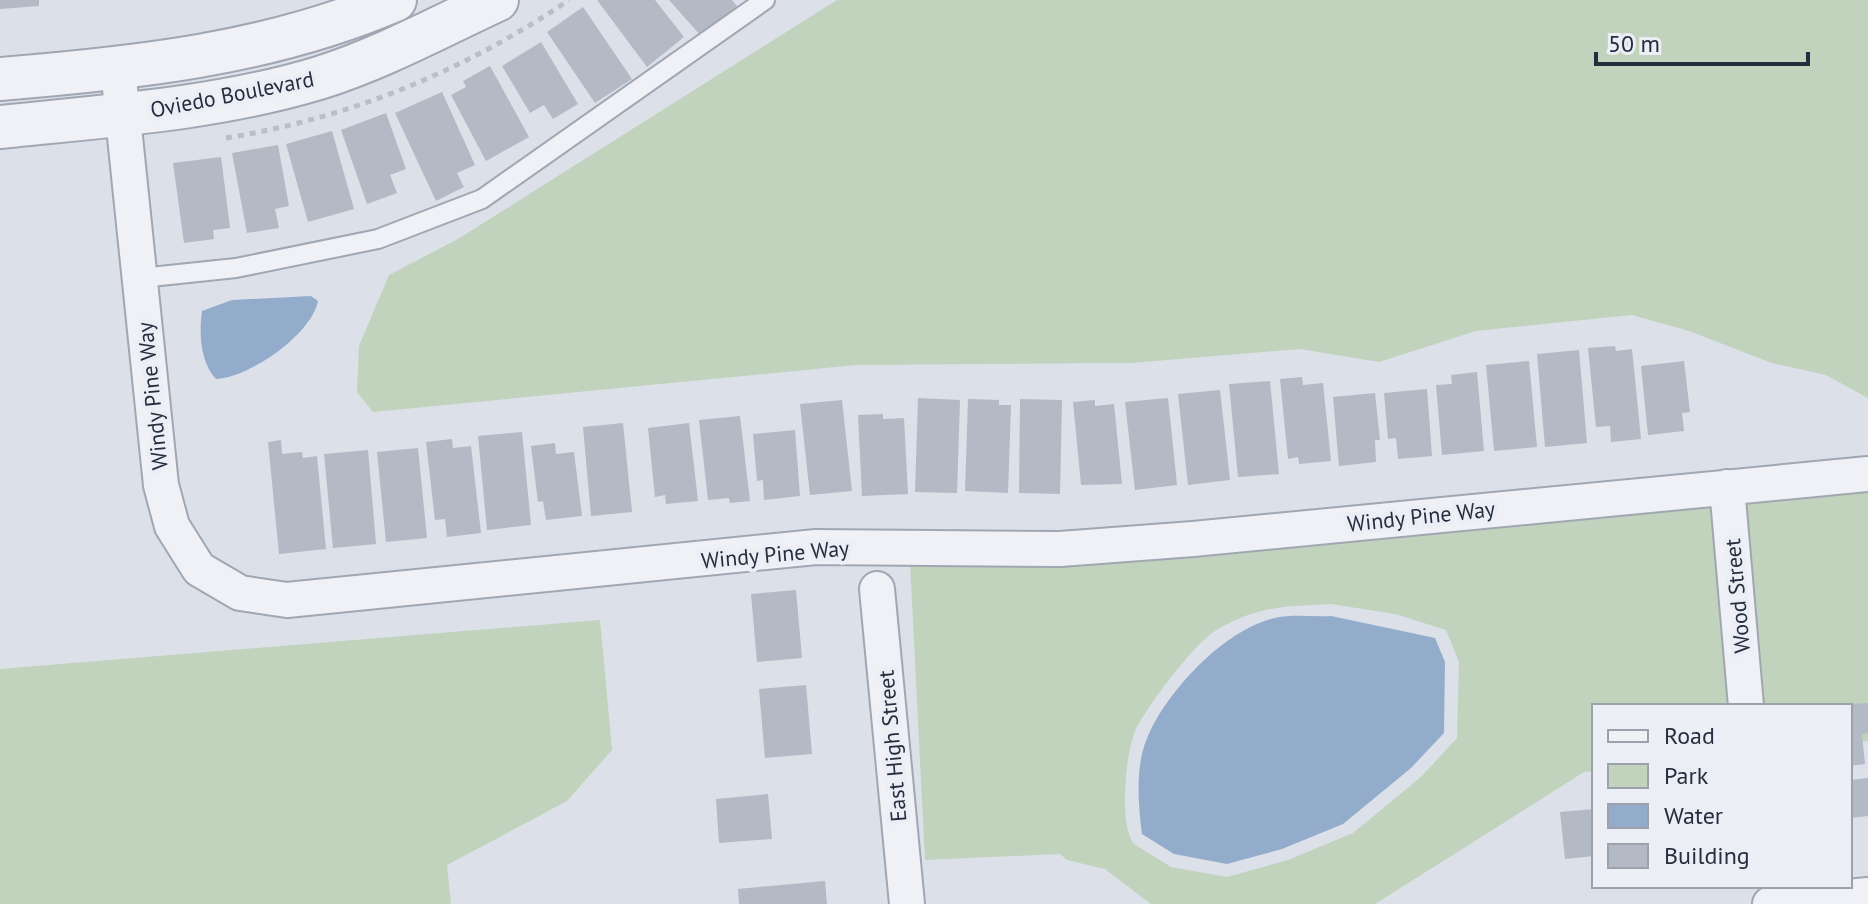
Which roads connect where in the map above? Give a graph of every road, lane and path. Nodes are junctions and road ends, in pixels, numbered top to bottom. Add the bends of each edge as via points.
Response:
1 (395, 0) edge
2 (497, 0) edge
3 (569, 0) edge
4 (765, 0) edge
5 (118, 69) junction
6 (0, 79) edge
7 (122, 114) junction
8 (0, 127) edge
9 (224, 139) dead end
10 (141, 278) junction
11 (1868, 474) edge
12 (1727, 487) junction
13 (877, 589) dead end
14 (1746, 704) edge
15 (1868, 895) edge
16 (907, 904) edge
17 (1767, 904) edge

1 - 5 street, Oviedo Boulevard via 338,24 241,49
2 - 7 street, Oviedo Boulevard via 319,78
3 - 9 path via 519,34 376,101
4 - 10 lane via 482,199 378,239 236,268
5 - 6 street, Oviedo Boulevard
5 - 7 street, Windy Pine Way
7 - 8 street, Oviedo Boulevard
7 - 10 street, Windy Pine Way
10 - 12 street, Windy Pine Way via 161,485 172,526 199,569 240,593 287,600 816,547 1060,549
11 - 12 street, Windy Pine Way
12 - 14 street, Wood Street
13 - 16 street, East High Street
15 - 17 street

